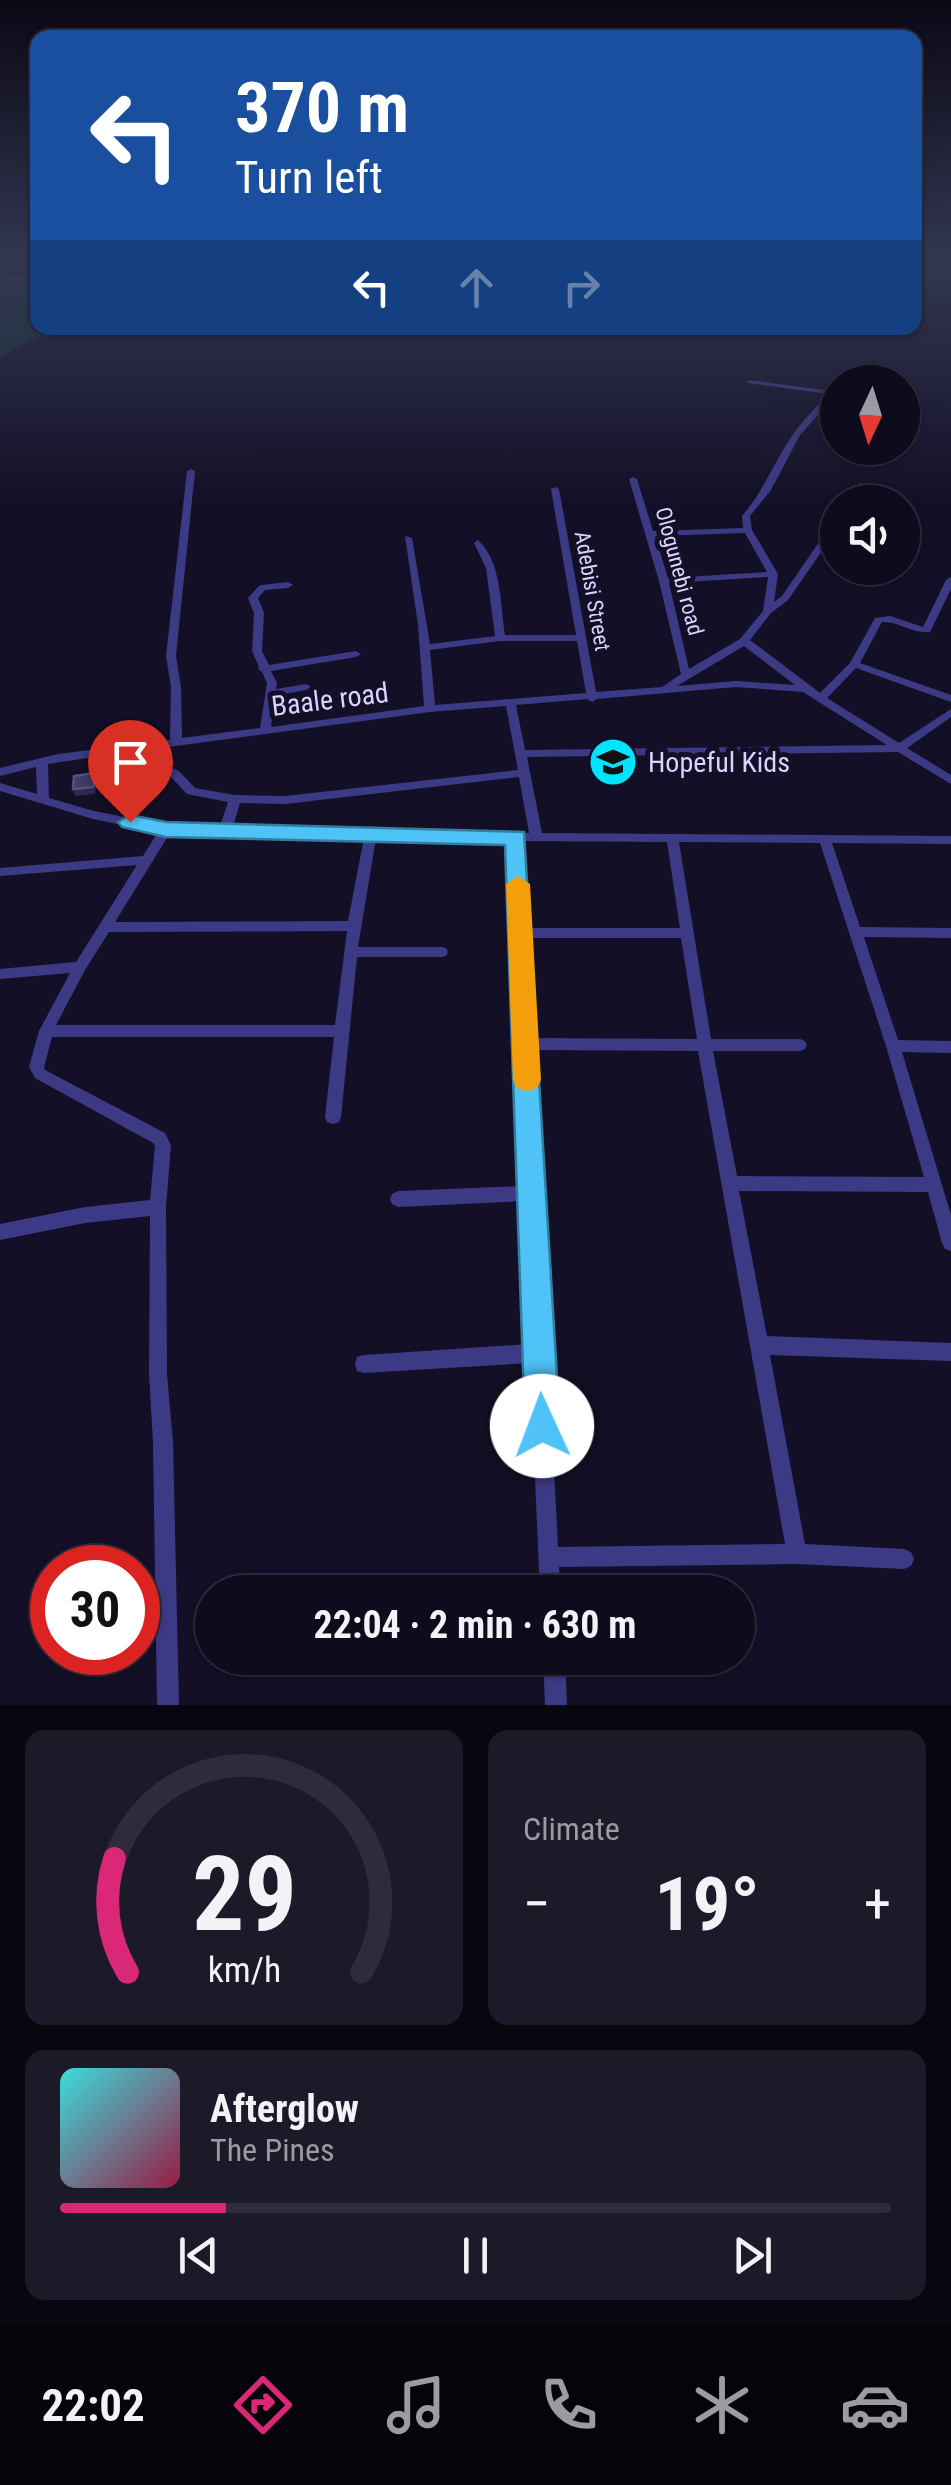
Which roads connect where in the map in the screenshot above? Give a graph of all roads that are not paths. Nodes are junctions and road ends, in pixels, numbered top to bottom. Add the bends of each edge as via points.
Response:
1 (749, 382) dead end
2 (192, 472) dead end
3 (633, 479) dead end
4 (556, 489) dead end
5 (748, 530) junction
6 (651, 534) junction
7 (408, 538) dead end
8 (478, 543) dead end
9 (820, 547) edge
10 (773, 574) junction
11 (951, 580) edge
12 (664, 581) junction
13 (288, 584) dead end
14 (768, 611) junction
15 (500, 638) junction
16 (580, 638) junction
17 (744, 641) junction
18 (425, 648) junction
19 (356, 654) dead end
20 (854, 664) junction
21 (264, 669) junction
22 (686, 673) junction
23 (306, 687) dead end
24 (667, 687) junction
25 (806, 689) junction
26 (272, 693) junction
27 (822, 697) junction
28 (592, 699) junction
29 (951, 699) edge
30 (511, 706) junction
31 (430, 709) junction
32 (951, 712) edge
33 (265, 730) junction
34 (176, 744) junction
35 (899, 748) junction
36 (130, 752) junction
37 (520, 754) junction
38 (42, 762) junction
39 (0, 772) edge
40 (525, 773) junction
41 (951, 780) edge
42 (0, 787) edge
43 (43, 797) junction
44 (235, 799) junction
45 (166, 829) junction
46 (225, 831) junction
47 (371, 833) junction
48 (536, 836) junction
49 (516, 837) junction
50 (672, 837) junction
51 (824, 838) junction
52 (951, 840) edge
53 (146, 860) junction
54 (0, 872) edge
55 (354, 926) junction
56 (108, 927) junction
57 (856, 932) junction
58 (520, 933) junction
59 (687, 933) junction
60 (951, 933) edge
61 (354, 952) junction
62 (441, 952) dead end
63 (80, 967) junction
64 (0, 974) edge
65 (46, 1031) junction
66 (342, 1031) junction
67 (525, 1044) junction
68 (800, 1045) dead end
69 (705, 1046) junction
70 (893, 1046) junction
71 (951, 1047) edge
72 (333, 1117) dead end
73 (730, 1183) junction
74 (935, 1185) junction
75 (534, 1194) junction
76 (398, 1199) dead end
77 (158, 1208) junction
78 (0, 1232) edge
79 (950, 1238) edge
80 (759, 1345) junction
81 (951, 1352) edge
82 (539, 1353) junction
83 (364, 1364) dead end
84 (797, 1554) junction
85 (548, 1558) junction
86 (904, 1559) dead end
87 (549, 1575) edge
88 (555, 1675) edge
89 (168, 1705) edge
90 (556, 1705) edge

1 - 5 street via 834,392 790,443 770,490 746,516
2 - 34 street via 171,656
3 - 6 street, Ologunebi road
4 - 16 street, Adebisi Street
5 - 6 street
5 - 10 street
6 - 12 street, Ologunebi road
7 - 18 street
8 - 15 street via 491,568
9 - 14 street
10 - 12 street
10 - 14 street
11 - 20 street via 926,630 883,617
12 - 22 street, Ologunebi road
13 - 21 street via 262,588 253,598 259,613 256,651
14 - 17 street
15 - 16 street
15 - 18 street
16 - 28 street, Adebisi Street
17 - 22 street
17 - 25 street
18 - 31 street
19 - 21 street
20 - 27 street
20 - 29 street
21 - 26 street
22 - 24 street
23 - 26 street
24 - 25 street, Baale road
24 - 28 street, Baale road
25 - 27 street
26 - 33 street
27 - 35 street
28 - 30 street, Baale road
30 - 31 street, Baale road
30 - 37 street
31 - 33 street, Baale road
32 - 35 street
33 - 34 street, Baale road
34 - 36 street, Baale road
35 - 37 street
35 - 41 street
36 - 38 street, Baale road
36 - 44 street via 176,774 192,791
37 - 40 street
38 - 39 street, Baale road
38 - 43 street
40 - 44 street via 286,800
40 - 48 street
42 - 43 street
43 - 45 street
44 - 46 street
45 - 46 street
45 - 53 street
46 - 47 street
47 - 49 street
47 - 55 street
48 - 49 street
48 - 50 street
49 - 58 street
50 - 51 street
50 - 59 street
51 - 52 street
51 - 57 street
53 - 54 street
53 - 56 street
55 - 56 street
55 - 61 street
56 - 63 street
57 - 60 street
57 - 70 street
58 - 59 street
58 - 67 street
59 - 69 street
61 - 62 street
61 - 66 street
63 - 64 street
63 - 65 street
65 - 66 street
65 - 77 street via 36,1061 40,1074 159,1138
66 - 72 street
67 - 69 street
67 - 75 street
68 - 69 street
69 - 73 street
70 - 71 street
70 - 74 street
73 - 74 street
73 - 80 street
74 - 79 street
75 - 76 street
75 - 82 street
77 - 78 street
77 - 89 street
80 - 81 street
80 - 84 street
82 - 83 street
82 - 85 street
84 - 85 street
84 - 86 street
85 - 87 street
88 - 90 street

